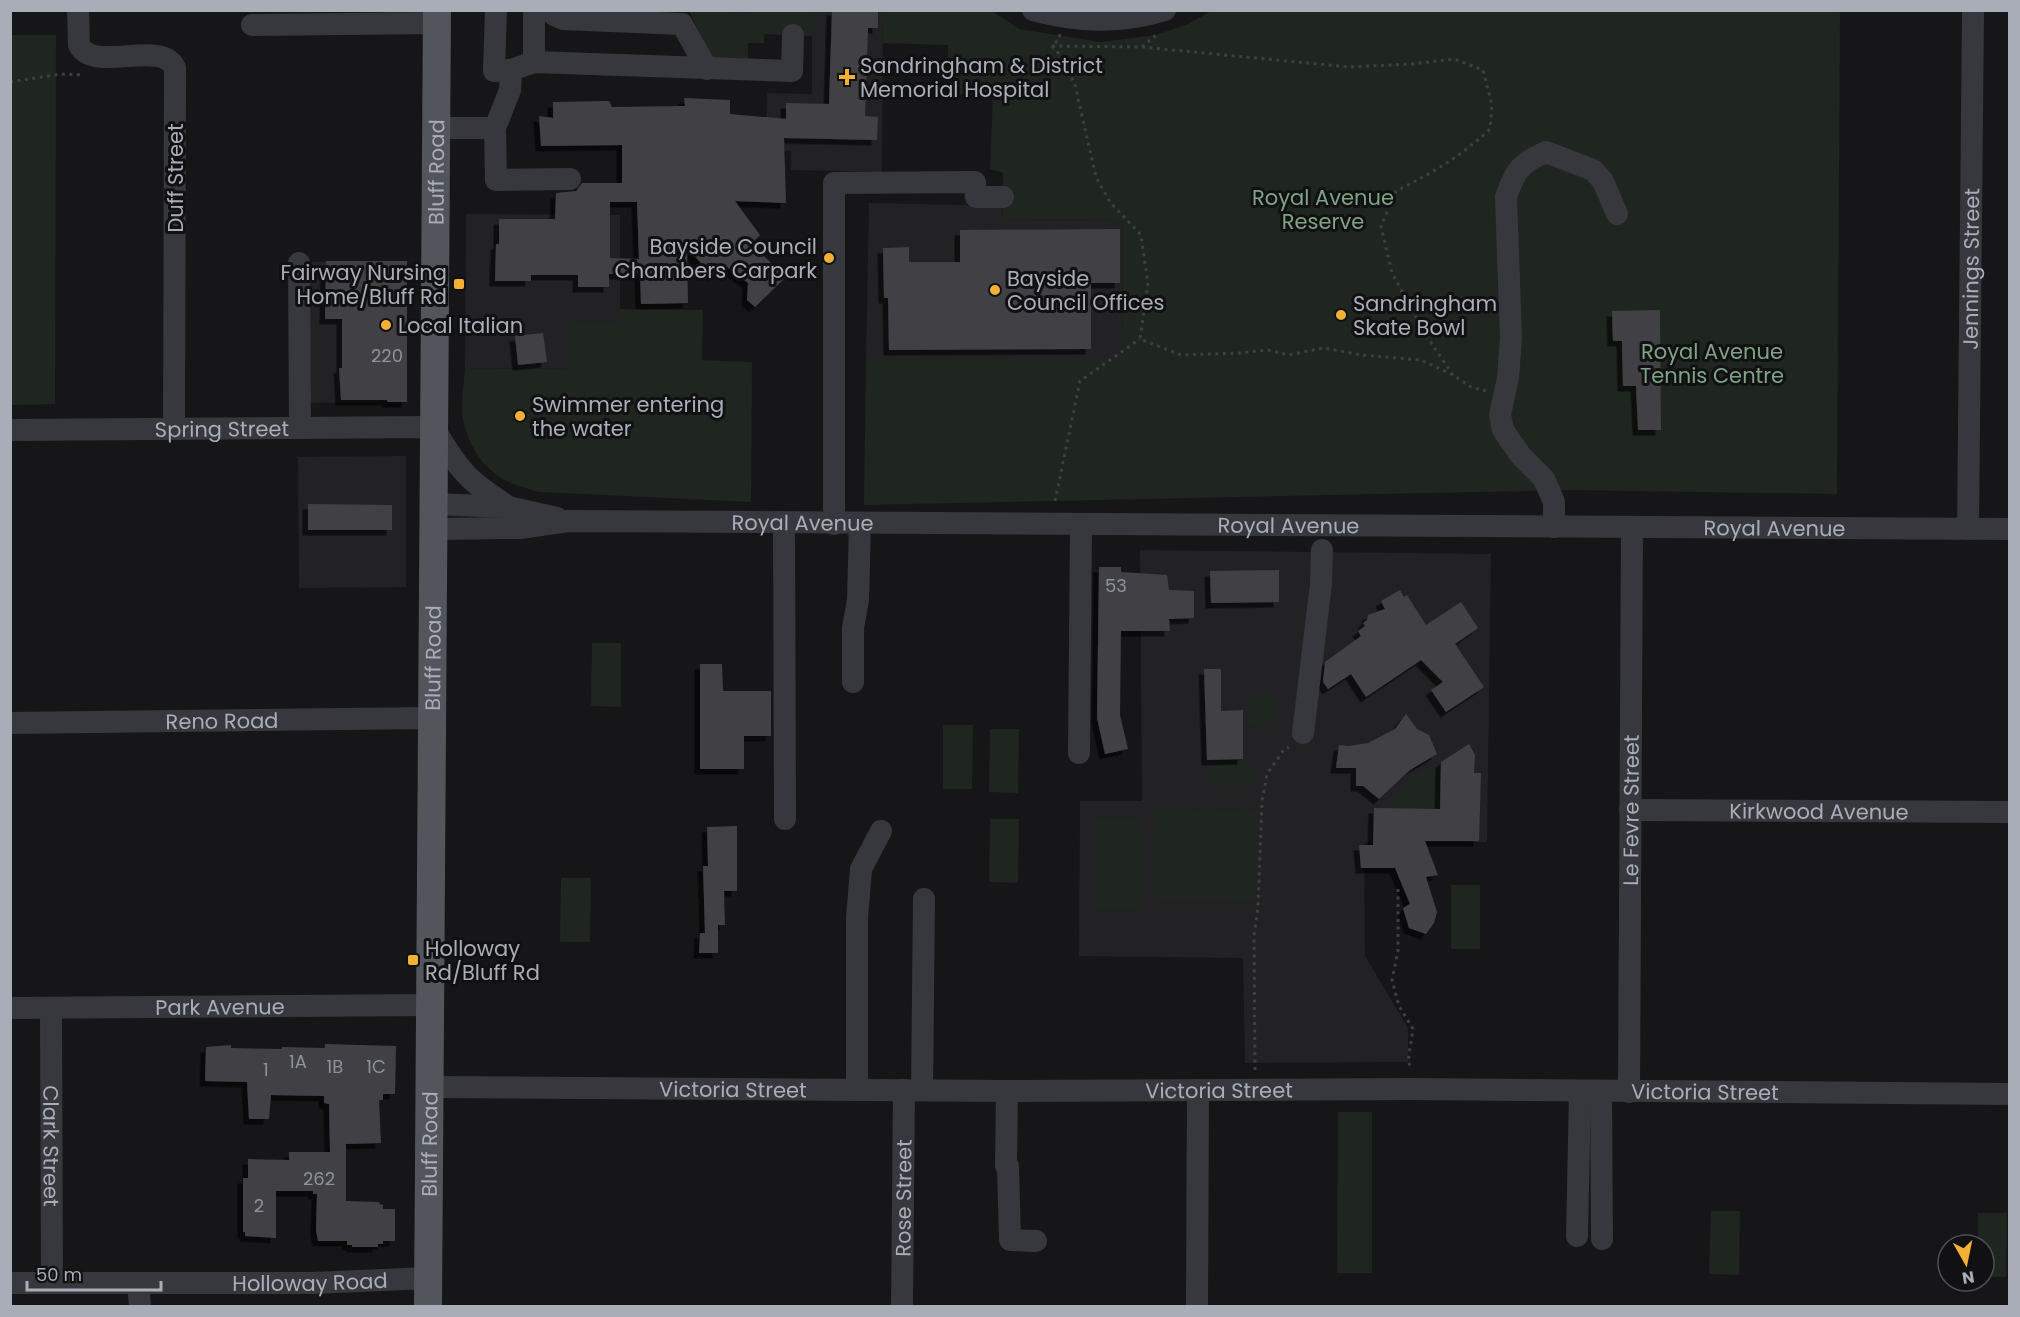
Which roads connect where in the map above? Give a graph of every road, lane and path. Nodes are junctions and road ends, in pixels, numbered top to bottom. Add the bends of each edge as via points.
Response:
1 (78, 10) edge
2 (496, 10) edge
3 (534, 10) edge
4 (550, 10) edge
5 (1033, 10) edge
6 (1165, 10) edge
7 (1973, 10) edge
8 (437, 17) edge
9 (1065, 19) junction
10 (252, 25) dead end
11 (793, 35) dead end
12 (1052, 46) junction
13 (534, 62) junction
14 (707, 69) junction
15 (511, 70) junction
16 (88, 75) dead end
17 (10, 82) edge
18 (436, 128) junction
19 (495, 128) junction
20 (570, 179) dead end
21 (1003, 197) dead end
22 (1617, 214) dead end
23 (299, 263) dead end
24 (1140, 339) junction
25 (1453, 375) junction
26 (1505, 397) junction
27 (434, 427) junction
28 (300, 428) junction
29 (174, 429) junction
30 (10, 430) edge
31 (1055, 501) dead end
32 (508, 507) junction
33 (434, 517) junction
34 (568, 521) junction
35 (784, 524) junction
36 (834, 524) junction
37 (860, 524) junction
38 (1081, 525) junction
39 (1554, 527) junction
40 (1632, 527) junction
41 (1968, 529) junction
42 (2010, 530) edge
43 (1322, 550) dead end
44 (853, 682) dead end
45 (432, 718) junction
46 (10, 723) edge
47 (1303, 733) joint
48 (1079, 753) dead end
49 (1630, 810) junction
50 (2010, 812) edge
51 (785, 819) dead end
52 (881, 831) dead end
53 (1398, 890) dead end
54 (924, 899) dead end
55 (430, 1005) junction
56 (10, 1008) edge
57 (51, 1008) junction
58 (430, 1087) junction
59 (857, 1089) junction
60 (1411, 1089) junction
61 (913, 1090) junction
62 (1007, 1091) junction
63 (1198, 1091) junction
64 (1255, 1091) junction
65 (1591, 1092) junction
66 (1629, 1092) junction
67 (2010, 1094) edge
68 (1577, 1236) dead end
69 (1602, 1239) dead end
70 (1036, 1241) dead end
71 (428, 1278) junction
72 (52, 1283) junction
73 (145, 1283) junction
74 (10, 1284) edge
75 (140, 1306) edge
76 (150, 1306) edge
77 (428, 1306) edge
78 (902, 1306) edge
79 (1197, 1306) edge

1 - 29 street, Duff Street via 81,50 100,56 159,56 168,58 176,68
2 - 15 street via 494,71
3 - 13 street
4 - 14 street via 563,19 682,24
5 - 9 street
6 - 9 street via 1106,21
7 - 41 street, Jennings Street
8 - 10 street
8 - 18 main road, Bluff Road
9 - 12 path via 1059,39
11 - 14 street via 792,71
12 - 24 path via 1062,57 1075,85 1096,177 1110,202 1141,235 1148,283
12 - 25 path via 1142,47 1349,67 1454,59 1483,70 1492,105 1490,129 1439,170 1396,191 1382,226 1392,273
13 - 14 street
13 - 15 street
15 - 19 street via 510,90
16 - 17 path via 61,74
18 - 19 street
18 - 27 main road, Bluff Road
19 - 20 street via 496,180
21 - 36 street via 976,197 975,182 834,183
22 - 26 street via 1603,181 1593,170 1546,152 1526,161 1513,176 1506,197 1511,338
23 - 28 street
24 - 25 path via 1181,355 1268,350 1288,355 1324,348 1421,360
24 - 31 path via 1080,381
25 - 26 path via 1472,387
26 - 39 street via 1500,415 1503,430 1544,479 1554,502
27 - 28 street, Spring Street
27 - 32 street via 462,470
27 - 33 main road, Bluff Road
28 - 29 street, Spring Street
29 - 30 street, Spring Street
32 - 33 street, Royal Avenue
32 - 34 street, Royal Avenue
33 - 34 street, Royal Avenue via 520,528
33 - 45 main road, Bluff Road
34 - 35 street, Royal Avenue
35 - 36 street, Royal Avenue
35 - 51 street
36 - 37 street, Royal Avenue
37 - 38 street, Royal Avenue
37 - 44 street
38 - 39 street, Royal Avenue
38 - 48 street
39 - 40 street, Royal Avenue
40 - 41 street, Royal Avenue
40 - 49 street, Le Fevre Street
41 - 42 street, Royal Avenue
43 - 47 street
45 - 46 street, Reno Road
45 - 55 main road, Bluff Road
47 - 64 path via 1283,751 1267,774 1262,801 1254,935
49 - 50 street, Kirkwood Avenue
49 - 66 street, Le Fevre Street
52 - 59 street via 861,869 857,918
53 - 60 path via 1398,951 1392,980 1399,1006 1413,1029 1408,1062 1412,1067
54 - 61 street, Rose Street
55 - 57 street, Park Avenue
55 - 58 main road, Bluff Road
56 - 57 street, Park Avenue
57 - 72 street, Clark Street
58 - 59 street, Victoria Street
58 - 71 main road, Bluff Road
59 - 61 street, Victoria Street
60 - 64 street, Victoria Street
60 - 65 street, Victoria Street
61 - 62 street, Victoria Street
61 - 78 street, Rose Street
62 - 63 street, Victoria Street
62 - 70 street via 1010,1240
63 - 64 street, Victoria Street
63 - 79 street
65 - 66 street, Victoria Street
65 - 68 street
65 - 69 street
66 - 67 street, Victoria Street
71 - 73 street, Holloway Road
71 - 77 main road, Bluff Road
72 - 73 street, Holloway Road
72 - 74 street, Holloway Road
73 - 75 street
73 - 76 street

